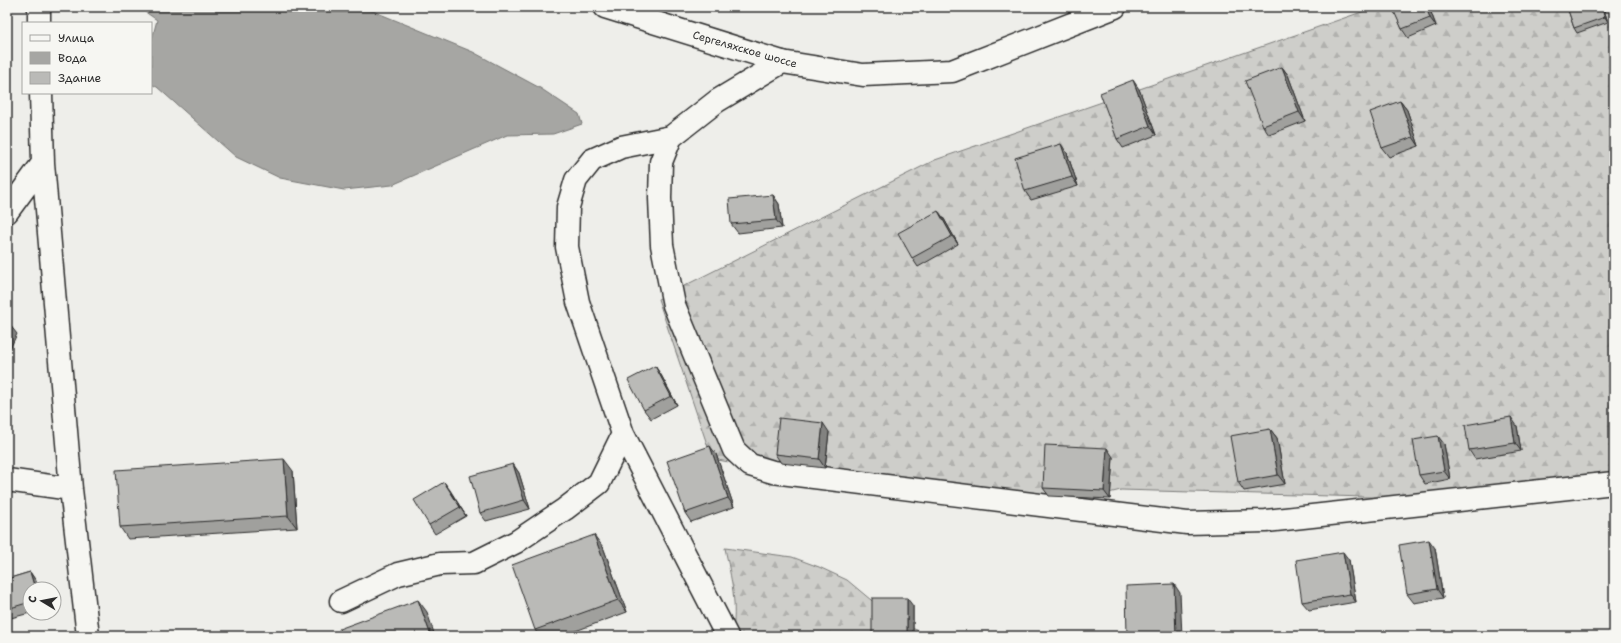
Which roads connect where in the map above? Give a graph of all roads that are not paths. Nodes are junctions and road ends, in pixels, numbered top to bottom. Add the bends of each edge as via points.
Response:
1 (39, 7) edge
2 (605, 7) edge
3 (1115, 7) edge
4 (39, 22) edge
5 (782, 62) junction
6 (41, 94) edge
7 (671, 137) junction
8 (43, 163) junction
9 (7, 212) edge
10 (624, 434) junction
11 (7, 480) edge
12 (1614, 484) edge
13 (72, 489) junction
14 (340, 601) dead end
15 (88, 636) edge
16 (727, 636) edge

1 - 4 street
2 - 5 street, Сергеляхское шоссе
3 - 5 street, Сергеляхское шоссе via 952,71 863,75
5 - 7 street via 717,101
6 - 8 street
7 - 10 street via 621,147 592,160 576,180 568,207 567,247 578,302
7 - 12 street via 661,162 660,198 662,245 674,304 734,450 750,465 773,472 1187,524 1266,521
8 - 9 street
8 - 13 street
10 - 14 street via 600,483 516,542 474,563 440,564 398,574
10 - 16 street
11 - 13 street
13 - 15 street

